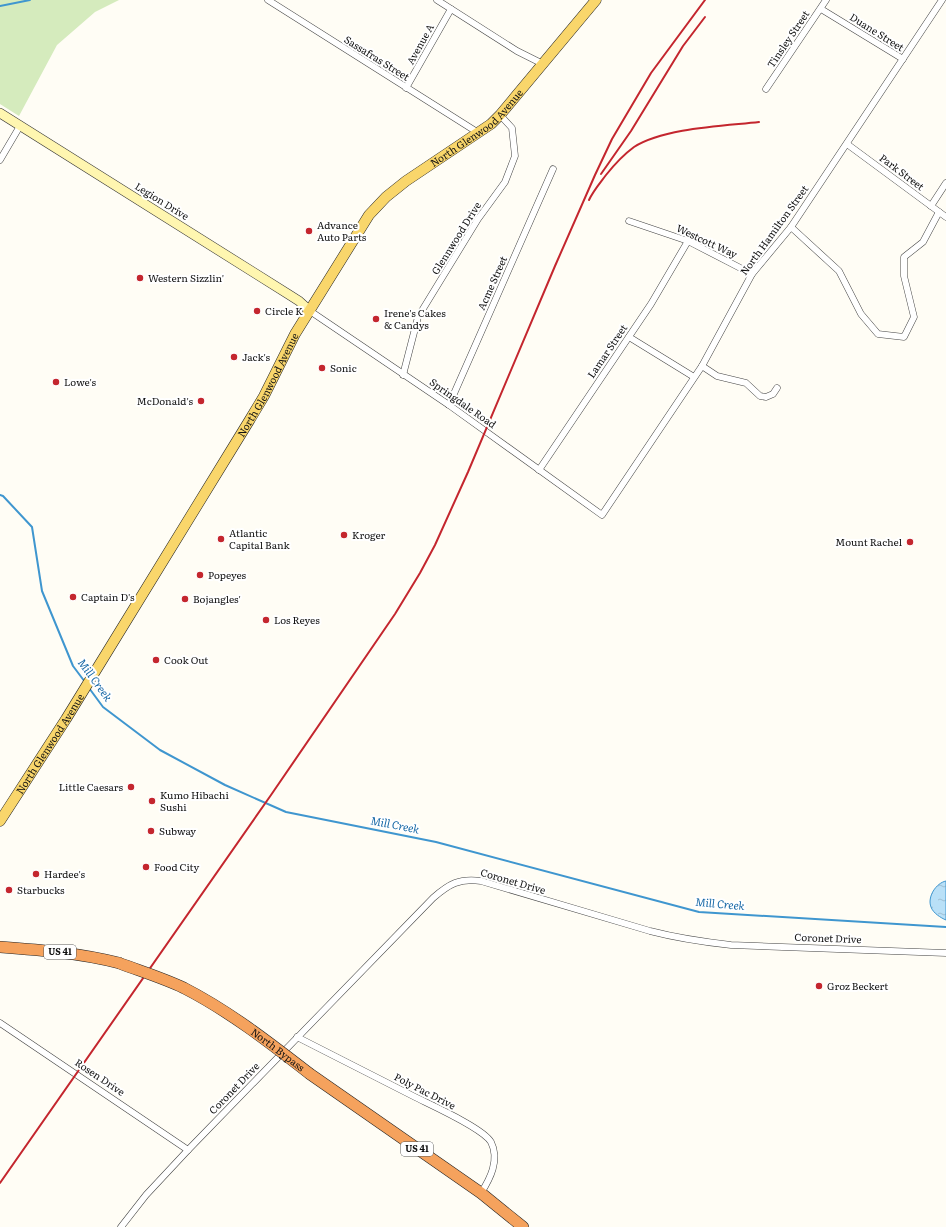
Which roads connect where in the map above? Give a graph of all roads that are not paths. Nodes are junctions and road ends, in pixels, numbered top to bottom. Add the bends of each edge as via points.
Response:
1 (268, 0) edge
2 (437, 0) edge
3 (596, 0) edge
4 (826, 0) edge
5 (942, 0) edge
6 (451, 9) junction
7 (821, 9) junction
8 (903, 59) junction
9 (543, 64) junction
10 (406, 88) junction
11 (766, 89) dead end
12 (0, 113) edge
13 (500, 115) junction
14 (20, 126) junction
15 (477, 132) junction
16 (847, 144) junction
17 (0, 160) edge
18 (552, 169) dead end
19 (946, 183) edge
20 (931, 206) junction
21 (939, 212) junction
22 (946, 216) edge
23 (629, 221) dead end
24 (791, 227) junction
25 (688, 241) junction
26 (752, 274) junction
27 (310, 311) junction
28 (629, 337) junction
29 (702, 366) junction
30 (403, 375) junction
31 (694, 377) junction
32 (777, 388) dead end
33 (449, 405) junction
34 (538, 470) junction
35 (602, 515) joint
36 (0, 821) edge
37 (0, 947) edge
38 (946, 953) edge
39 (0, 1023) edge
40 (298, 1037) junction
41 (188, 1150) junction
42 (481, 1193) junction
43 (121, 1227) edge
44 (523, 1227) edge

1 - 10 street, Sassafras Street
2 - 6 street
3 - 9 main road, North Glenwood Avenue
4 - 7 street, Tinsley Street
5 - 8 street, North Hamilton Street
6 - 9 street
6 - 10 street, Avenue A
7 - 8 street, Duane Street
7 - 11 street, Tinsley Street
8 - 16 street, North Hamilton Street
9 - 13 main road, North Glenwood Avenue
10 - 15 street, Sassafras Street
12 - 14 street, Legion Drive
13 - 15 main road, North Glenwood Avenue
13 - 30 street, Glennwood Drive via 512,128 515,156 504,182 478,219 418,317
14 - 17 street
14 - 27 street, Legion Drive via 294,298
15 - 27 main road, North Glenwood Avenue via 406,181 369,215
16 - 20 street, Park Street
16 - 24 street, North Hamilton Street
18 - 33 street, Acme Street
19 - 20 street
20 - 21 street, Park Street
21 - 22 street, Park Street
21 - 24 street via 923,242 904,257 904,276 914,317 904,337 878,334 861,314 839,271
23 - 25 street, Westcott Way
24 - 26 street, North Hamilton Street
25 - 26 street, Westcott Way
25 - 28 street, Lamar Street
26 - 29 street, North Hamilton Street
27 - 30 street, Springdale Road
27 - 36 main road, North Glenwood Avenue via 258,405
28 - 31 street
28 - 34 street, Lamar Street
29 - 31 street, North Hamilton Street
29 - 32 street via 717,376 746,383 760,396 773,394
30 - 33 street, Springdale Road
31 - 35 street, North Hamilton Street
33 - 34 street, Springdale Road
34 - 35 street, Springdale Road
37 - 42 highway, North Bypass / US 41, bridge via 97,957 184,988 230,1015
38 - 40 street, Coronet Drive via 731,945 693,940 650,931 470,879 444,888 433,898
39 - 41 street, Rosen Drive
40 - 41 street, Coronet Drive
40 - 42 street, Poly Pac Drive via 449,1114 486,1136 494,1150 494,1159 490,1179
41 - 43 street, Coronet Drive via 146,1195
42 - 44 highway, North Bypass / US 41

